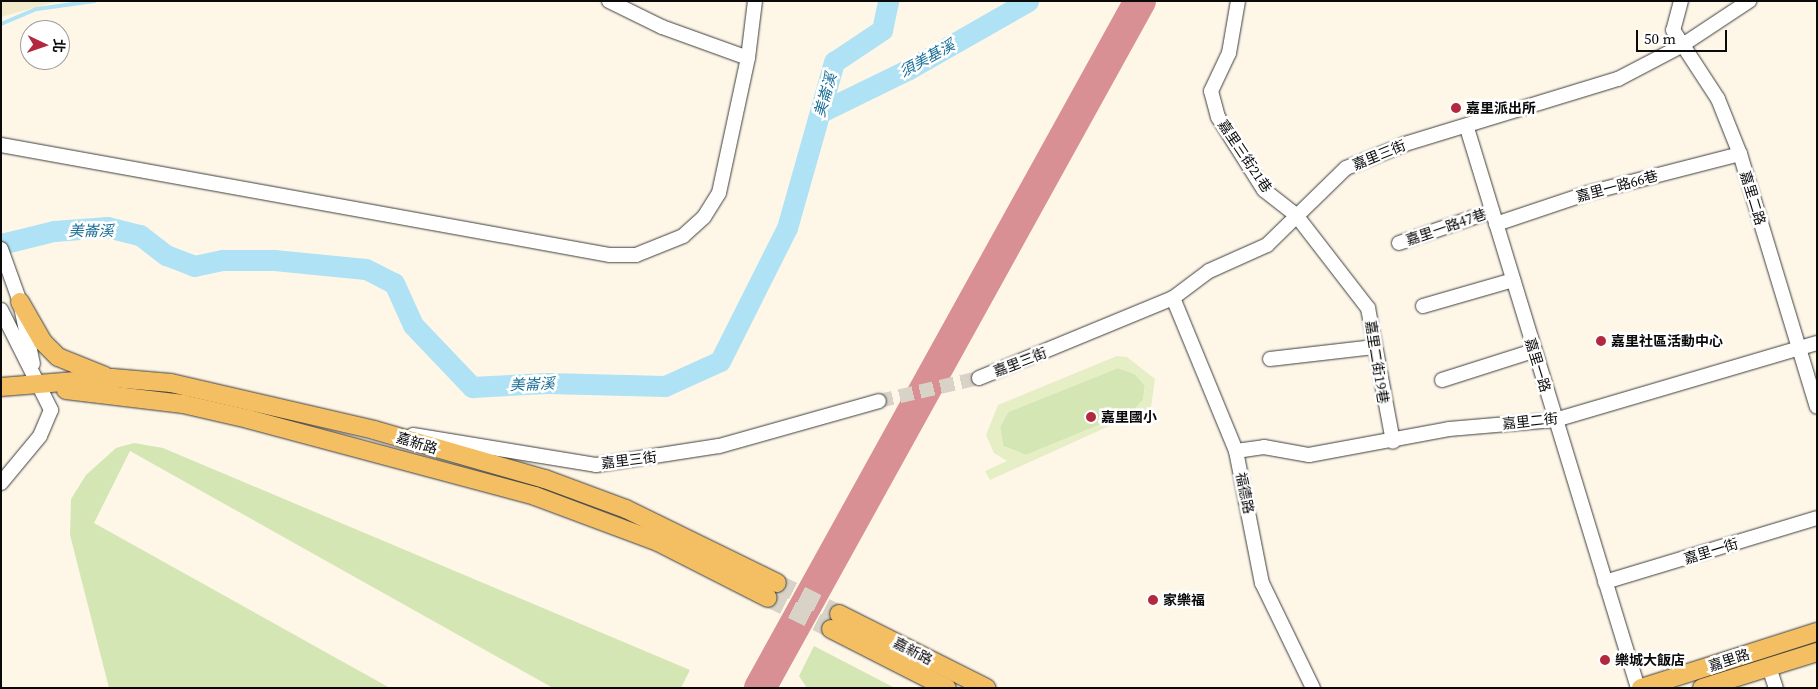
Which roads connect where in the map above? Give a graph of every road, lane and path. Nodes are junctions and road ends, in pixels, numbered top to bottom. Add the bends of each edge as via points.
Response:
1 (610, 1) edge
2 (754, 1) edge
3 (1238, 1) edge
4 (1681, 1) edge
5 (1749, 1) edge
6 (1681, 46) junction
7 (748, 58) junction
8 (1467, 128) junction
9 (1, 145) edge
10 (1740, 154) junction
11 (1296, 215) junction
12 (1494, 218) junction
13 (1399, 243) dead end
14 (1, 248) edge
15 (1513, 280) junction
16 (1173, 298) junction
17 (20, 302) junction
18 (1423, 306) dead end
19 (1, 310) edge
20 (1817, 342) edge
21 (1374, 347) junction
22 (1799, 348) junction
23 (1533, 351) junction
24 (1270, 359) dead end
25 (112, 378) junction
26 (979, 378) tunnel mouth
27 (1442, 380) dead end
28 (4, 387) edge
29 (38, 387) junction
30 (879, 401) tunnel mouth
31 (1817, 407) edge
32 (1555, 420) junction
33 (374, 430) junction
34 (1393, 442) junction
35 (1236, 450) junction
36 (1, 483) edge
37 (1817, 518) edge
38 (1605, 582) junction
39 (1817, 632) edge
40 (1817, 652) edge
41 (1769, 667) junction
42 (947, 688) edge
43 (986, 688) edge
44 (1313, 688) edge
45 (1640, 688) edge
46 (1702, 688) edge
47 (1776, 688) edge

1 - 7 street via 662,26
2 - 7 street
3 - 11 street, 嘉里三街21巷 via 1229,53 1211,91 1218,117 1264,190
4 - 6 street, 嘉里二路 via 1673,30
5 - 6 street, 嘉里三街
6 - 8 street, 嘉里三街 via 1618,79
6 - 10 street, 嘉里二路 via 1718,99
7 - 9 street via 725,173 712,206 683,236 636,254 610,255
8 - 11 street, 嘉里三街 via 1405,144 1346,168
8 - 12 street, 嘉里一路
10 - 12 street, 嘉里一路66巷
10 - 22 street, 嘉里二路
11 - 16 street, 嘉里三街 via 1267,245 1209,271
11 - 21 street, 嘉里二街19巷 via 1368,308
12 - 13 street, 嘉里一路47巷
12 - 15 street, 嘉里一路
14 - 17 street
15 - 18 street
15 - 23 street, 嘉里一路
16 - 26 street, 嘉里三街
16 - 35 street, 福德路
17 - 25 main road via 43,342 58,357
17 - 29 street
19 - 29 street
20 - 22 street, 嘉里二街
21 - 24 street
21 - 34 street, 嘉里二街19巷
22 - 31 street, 嘉里二路
22 - 32 street, 嘉里二街
23 - 27 street
23 - 32 street, 嘉里一路
25 - 29 main road, 嘉新路
25 - 33 main road, 嘉新路 via 221,392
28 - 29 main road, 嘉新路
29 - 33 main road, 嘉新路 via 183,404 366,448 535,496 649,538 773,590 626,509 572,489
29 - 36 street via 50,410 40,436
30 - 33 street, 嘉里三街 via 719,446 596,465
32 - 34 street, 嘉里二街 via 1449,429
32 - 38 street, 嘉里一路
34 - 35 street, 嘉里二街 via 1309,454 1264,447
35 - 44 street, 福德路 via 1262,583
37 - 38 street, 嘉里一街
38 - 45 street, 嘉里一路
39 - 45 main road, 嘉里路
40 - 41 main road, 嘉里路
41 - 46 main road, 嘉里路
41 - 47 street
42 - 43 main road, 嘉新路 via 835,622

